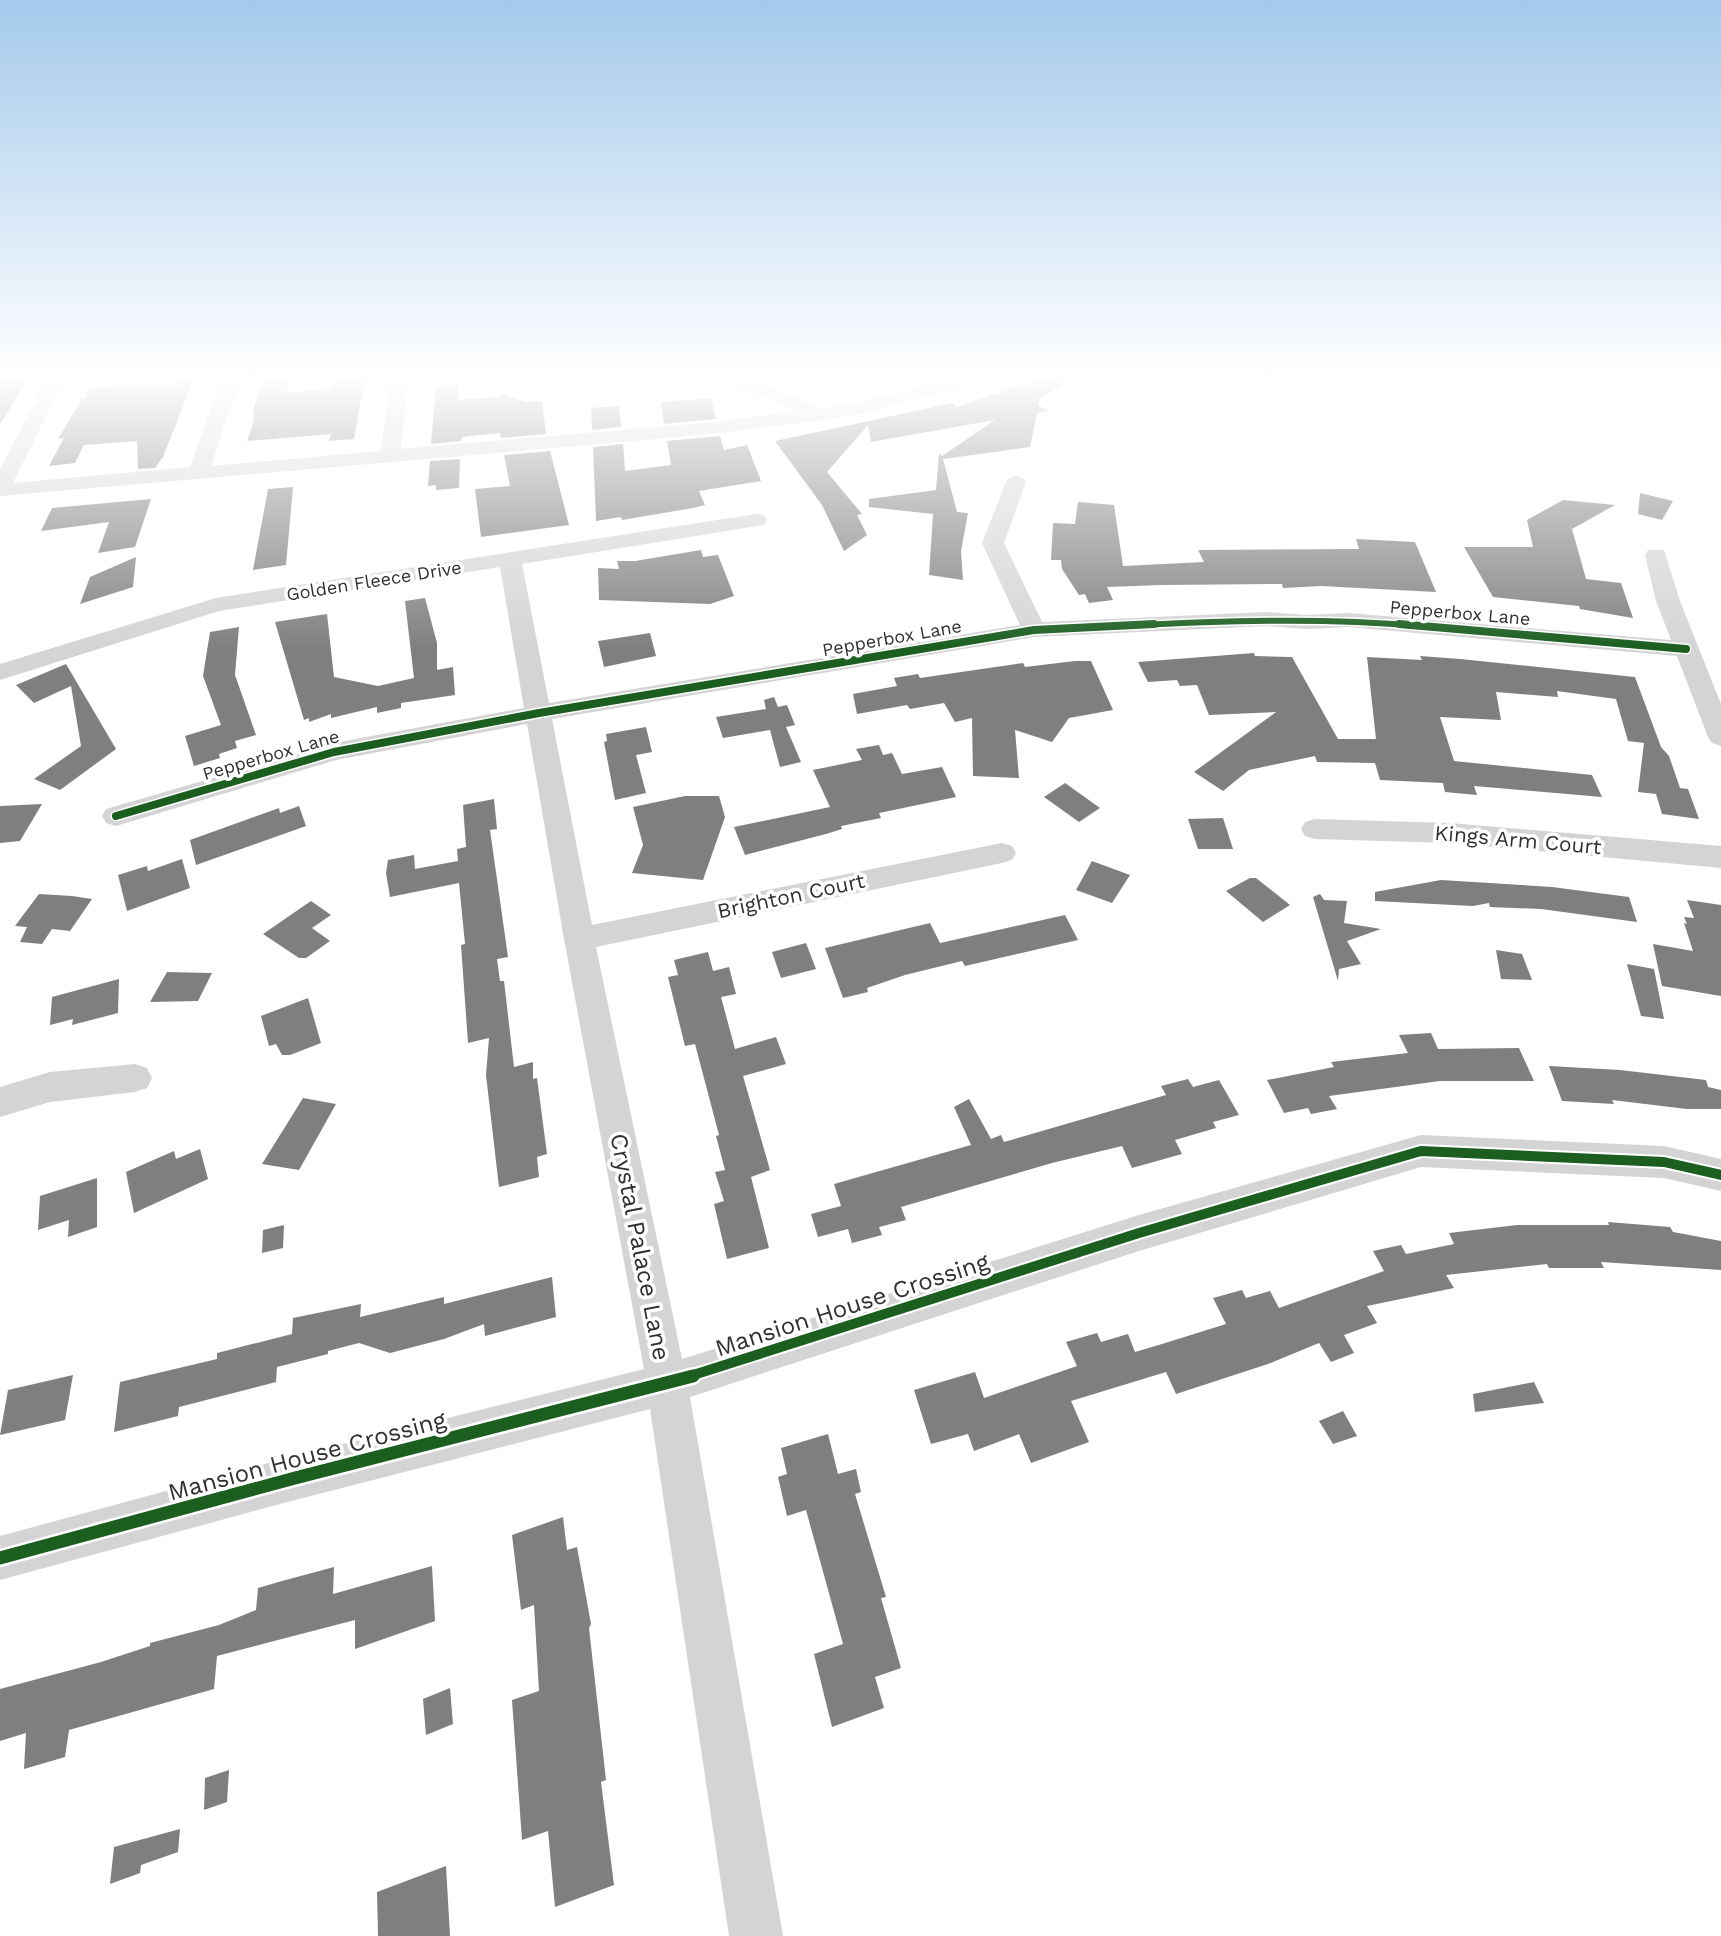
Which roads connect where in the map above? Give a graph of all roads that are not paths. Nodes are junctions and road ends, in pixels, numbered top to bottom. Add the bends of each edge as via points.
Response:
1 (11, 468) edge
2 (200, 468) edge
3 (248, 468) edge
4 (198, 473) junction
5 (1016, 482) dead end
6 (0, 490) edge
7 (756, 520) dead end
8 (1656, 555) dead end
9 (510, 561) junction
10 (1034, 630) junction
11 (1686, 649) junction
12 (0, 672) edge
13 (539, 713) junction
14 (1721, 737) edge
15 (116, 816) dead end
16 (1315, 830) dead end
17 (1002, 853) dead end
18 (1721, 857) edge
19 (579, 939) junction
20 (135, 1078) dead end
21 (0, 1102) edge
22 (1721, 1175) edge
23 (667, 1384) junction
24 (0, 1558) edge
25 (756, 1936) edge

1 - 6 street
2 - 4 street
3 - 4 street
4 - 6 street
5 - 10 street via 993,543
7 - 9 street, Golden Fleece Drive
8 - 11 street
9 - 12 street, Golden Fleece Drive via 216,605
9 - 13 street, Crystal Palace Lane
10 - 11 street, Pepperbox Lane via 1266,619 1349,620
10 - 13 street, Pepperbox Lane
11 - 14 street
13 - 15 street, Pepperbox Lane via 334,752
13 - 19 street, Crystal Palace Lane
16 - 18 street, Kings Arm Court via 1450,833
17 - 19 street, Brighton Court
19 - 23 street, Crystal Palace Lane
20 - 21 street via 50,1087
22 - 23 street, Mansion House Crossing via 1664,1163 1421,1151 1139,1233
23 - 24 street, Mansion House Crossing
23 - 25 street, Crystal Palace Lane

